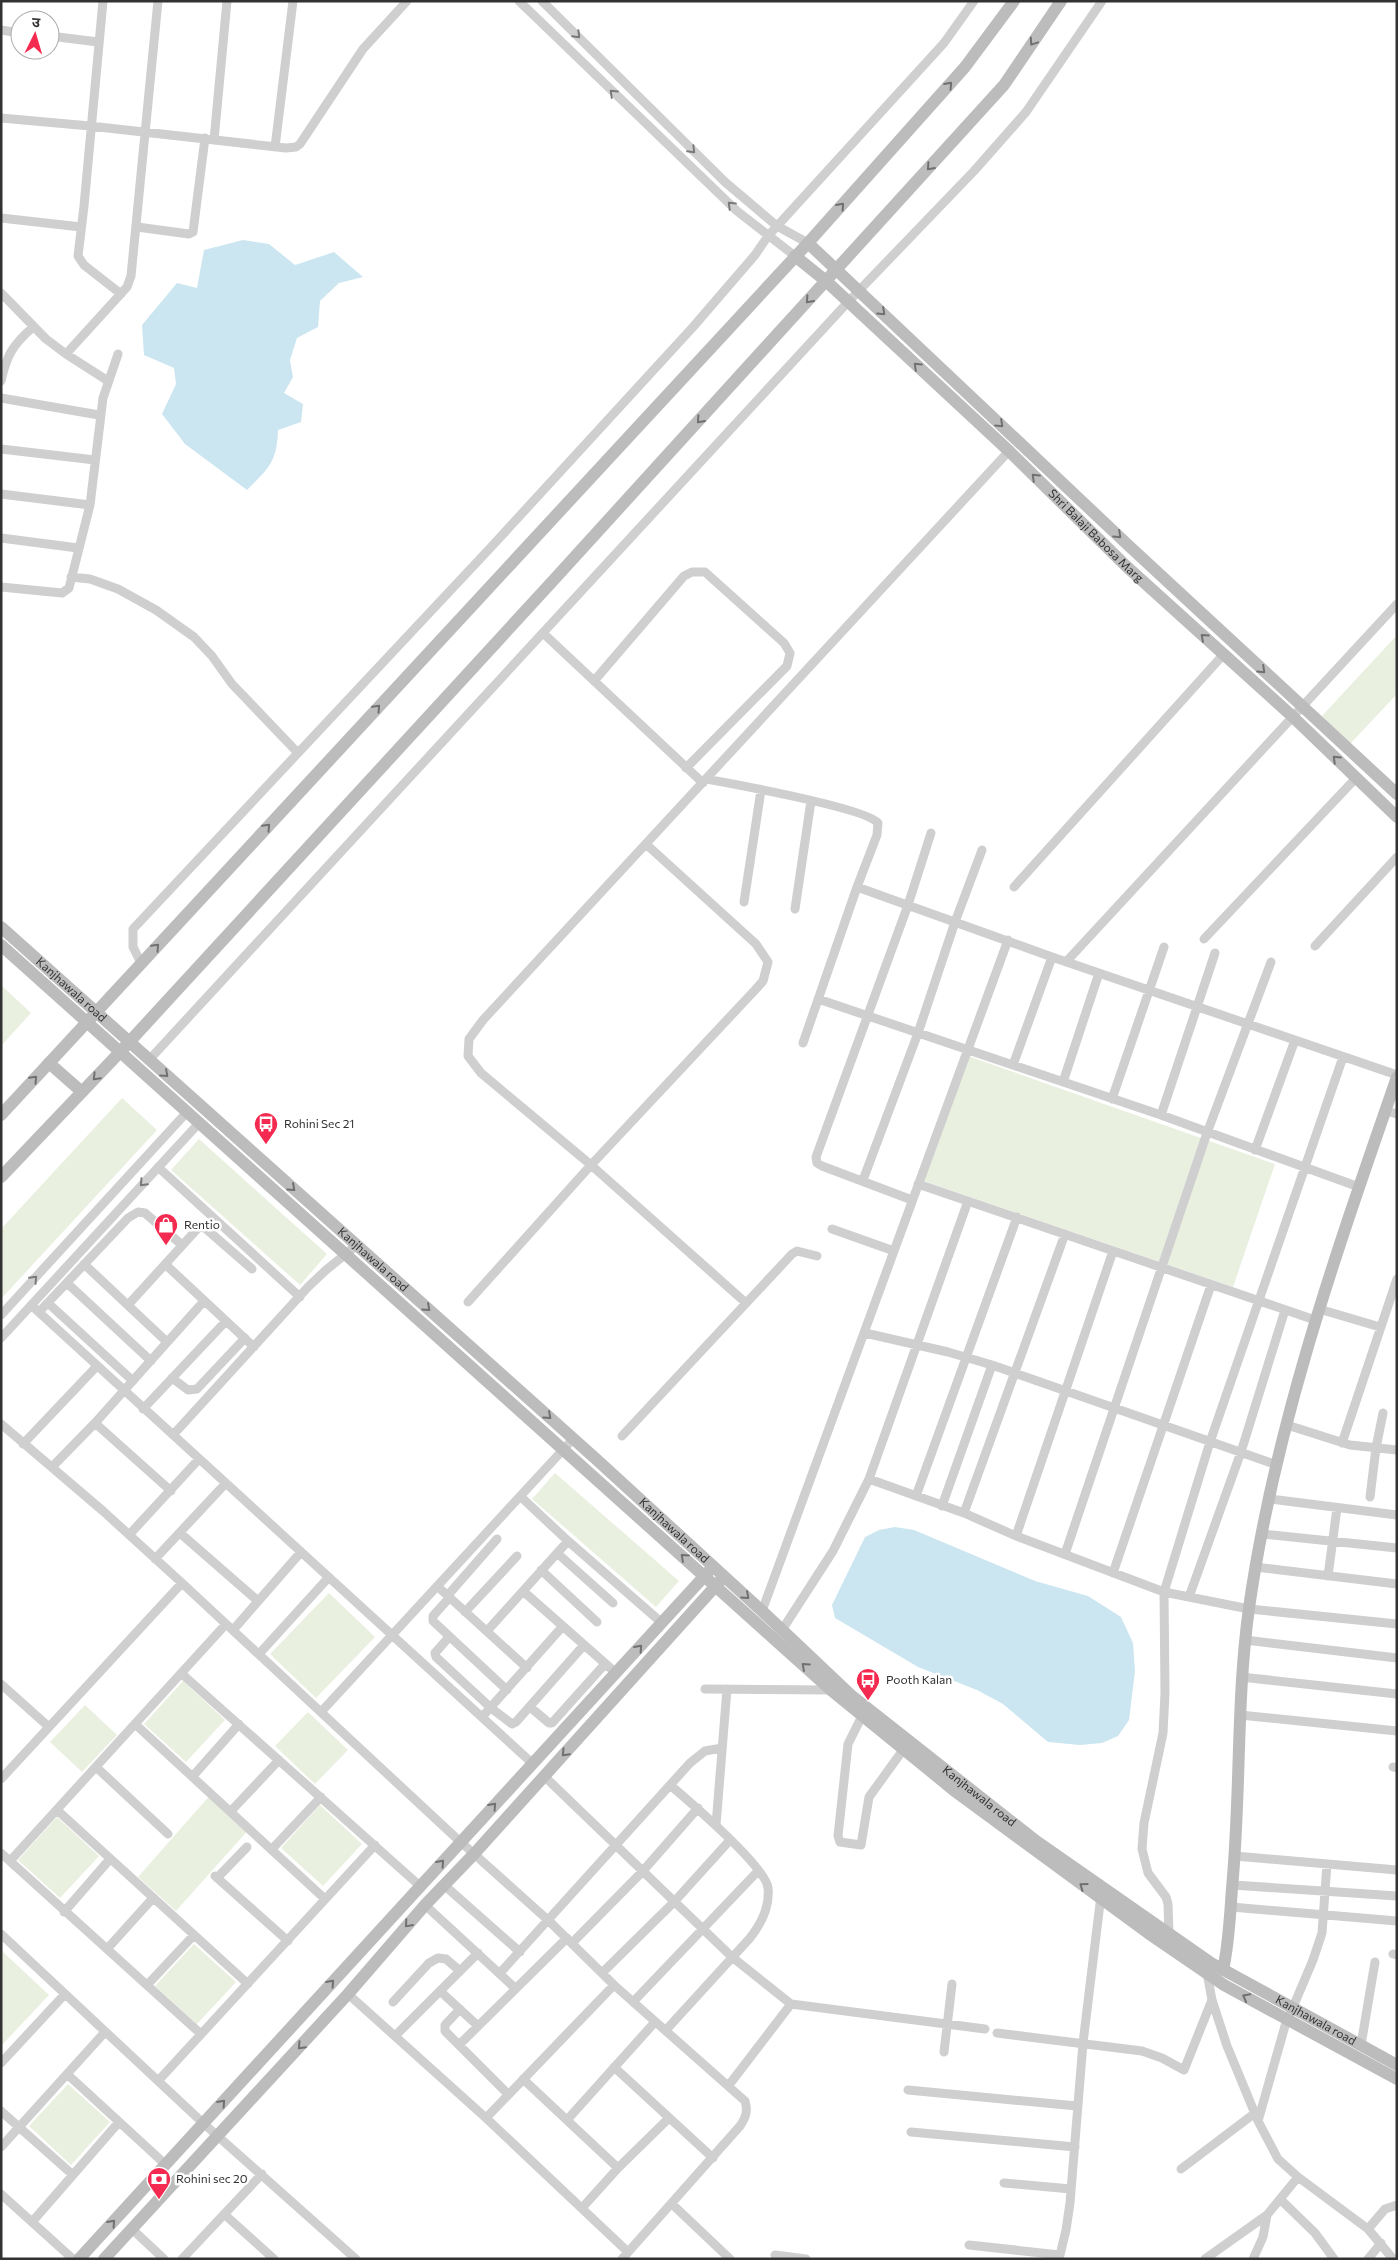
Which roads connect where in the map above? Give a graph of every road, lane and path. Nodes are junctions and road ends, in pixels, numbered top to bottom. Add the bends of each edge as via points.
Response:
1 (103, 1) edge
2 (158, 1) edge
3 (227, 1) edge
4 (292, 1) edge
5 (407, 1) edge
6 (519, 1) edge
7 (542, 1) edge
8 (974, 1) edge
9 (1014, 1) edge
10 (1061, 1) edge
11 (1102, 1) edge
12 (60, 37) edge
13 (98, 42) junction
14 (1, 118) edge
15 (90, 126) junction
16 (145, 132) junction
17 (209, 139) junction
18 (275, 147) junction
19 (1, 218) edge
20 (777, 226) junction
21 (81, 227) junction
22 (137, 227) junction
23 (768, 236) junction
24 (808, 243) junction
25 (795, 256) junction
26 (837, 270) junction
27 (826, 281) junction
28 (859, 290) junction
29 (1, 293) edge
30 (120, 294) junction
31 (848, 302) junction
32 (33, 327) junction
33 (66, 354) junction
34 (118, 354) dead end
35 (108, 380) junction
36 (1, 381) edge
37 (1, 398) edge
38 (100, 415) junction
39 (1, 449) edge
40 (1009, 451) junction
41 (95, 460) junction
42 (1, 494) edge
43 (90, 505) junction
44 (1, 538) edge
45 (78, 548) junction
46 (72, 577) junction
47 (1, 587) edge
48 (1397, 604) edge
49 (543, 633) junction
50 (1224, 655) junction
51 (594, 681) junction
52 (1297, 711) junction
53 (297, 752) junction
54 (686, 768) junction
55 (1356, 778) junction
56 (704, 781) junction
57 (761, 790) junction
58 (1397, 794) edge
59 (811, 801) junction
60 (1397, 817) edge
61 (931, 833) dead end
62 (647, 845) junction
63 (982, 850) dead end
64 (1397, 857) edge
65 (856, 887) junction
66 (1014, 887) dead end
67 (744, 902) dead end
68 (908, 905) junction
69 (795, 909) dead end
70 (955, 922) junction
71 (1, 927) edge
72 (1204, 939) dead end
73 (1008, 940) junction
74 (1, 945) edge
75 (1315, 946) dead end
76 (1164, 947) dead end
77 (1215, 953) dead end
78 (1052, 957) junction
79 (1066, 962) junction
80 (1271, 962) dead end
81 (142, 963) junction
82 (1099, 973) junction
83 (1150, 990) junction
84 (818, 1000) junction
85 (1198, 1007) junction
86 (868, 1016) junction
87 (91, 1017) junction
88 (1247, 1024) junction
89 (918, 1033) junction
90 (1295, 1040) junction
91 (803, 1043) dead end
92 (125, 1046) junction
93 (967, 1049) junction
94 (1344, 1057) junction
95 (149, 1060) junction
96 (49, 1063) junction
97 (1013, 1065) junction
98 (1397, 1076) edge
99 (1063, 1082) junction
100 (82, 1092) junction
101 (1112, 1099) junction
102 (188, 1112) junction
103 (1391, 1112) edge
104 (1, 1115) edge
105 (1161, 1115) junction
106 (200, 1122) junction
107 (1207, 1133) junction
108 (1255, 1150) junction
109 (591, 1166) junction
110 (158, 1167) junction
111 (1306, 1168) junction
112 (1, 1176) edge
113 (862, 1180) junction
114 (918, 1184) junction
115 (1359, 1188) junction
116 (912, 1200) junction
117 (968, 1201) junction
118 (1017, 1218) junction
119 (832, 1229) dead end
120 (1065, 1234) junction
121 (182, 1245) junction
122 (352, 1249) junction
123 (894, 1251) junction
124 (1113, 1251) junction
125 (816, 1256) dead end
126 (84, 1264) junction
127 (165, 1264) junction
128 (1162, 1268) junction
129 (252, 1269) dead end
130 (1397, 1279) edge
131 (67, 1282) junction
132 (1211, 1285) junction
133 (1395, 1291) edge
134 (300, 1297) junction
135 (204, 1301) junction
136 (1260, 1301) junction
137 (468, 1302) dead end
138 (48, 1303) junction
139 (746, 1303) junction
140 (31, 1305) junction
141 (128, 1305) junction
142 (1285, 1310) junction
143 (39, 1312) junction
144 (1317, 1314) junction
145 (1, 1315) edge
146 (226, 1321) junction
147 (1380, 1327) junction
148 (865, 1332) junction
149 (1, 1338) edge
150 (245, 1338) junction
151 (167, 1342) junction
152 (915, 1345) junction
153 (254, 1347) junction
154 (966, 1357) junction
155 (151, 1361) junction
156 (992, 1365) junction
157 (97, 1366) junction
158 (1015, 1374) junction
159 (172, 1378) junction
160 (132, 1381) junction
161 (124, 1391) junction
162 (1065, 1392) junction
163 (144, 1409) junction
164 (1114, 1409) junction
165 (1383, 1413) dead end
166 (95, 1423) junction
167 (1, 1424) edge
168 (1287, 1425) junction
169 (1163, 1426) junction
170 (173, 1434) junction
171 (622, 1436) dead end
172 (573, 1438) junction
173 (1210, 1442) junction
174 (1342, 1443) junction
175 (23, 1444) junction
176 (1376, 1448) junction
177 (563, 1449) junction
178 (1397, 1450) edge
179 (1241, 1452) junction
180 (200, 1459) junction
181 (1277, 1465) junction
182 (52, 1467) junction
183 (868, 1479) junction
184 (226, 1483) junction
185 (171, 1491) junction
186 (520, 1496) junction
187 (916, 1496) junction
188 (1370, 1497) dead end
189 (1270, 1500) junction
190 (942, 1506) junction
191 (1337, 1508) junction
192 (964, 1513) junction
193 (1397, 1515) edge
194 (180, 1533) junction
195 (1262, 1534) junction
196 (129, 1535) junction
197 (1016, 1536) junction
198 (496, 1539) dead end
199 (568, 1541) junction
200 (1332, 1541) junction
201 (1397, 1548) edge
202 (301, 1552) junction
203 (557, 1553) junction
204 (1065, 1554) junction
205 (517, 1556) dead end
206 (155, 1559) junction
207 (714, 1566) junction
208 (1255, 1567) junction
209 (541, 1570) junction
210 (1113, 1573) junction
211 (704, 1576) junction
212 (724, 1576) junction
213 (1328, 1576) junction
214 (329, 1577) junction
215 (182, 1583) junction
216 (1397, 1584) edge
217 (437, 1586) junction
218 (715, 1586) junction
219 (523, 1591) junction
220 (1164, 1592) junction
221 (449, 1596) junction
222 (1189, 1597) junction
223 (258, 1601) junction
224 (613, 1603) dead end
225 (1249, 1608) junction
226 (762, 1611) junction
227 (465, 1612) junction
228 (597, 1622) dead end
229 (662, 1623) junction
230 (1397, 1624) edge
231 (563, 1626) junction
232 (230, 1627) junction
233 (782, 1630) junction
234 (487, 1631) junction
235 (392, 1635) junction
236 (449, 1637) junction
237 (1245, 1640) junction
238 (584, 1645) junction
239 (259, 1654) junction
240 (1397, 1658) edge
241 (605, 1664) junction
242 (527, 1668) junction
243 (616, 1673) junction
244 (182, 1674) junction
245 (1241, 1677) junction
246 (1, 1684) edge
247 (705, 1689) dead end
248 (727, 1689) junction
249 (507, 1690) junction
250 (831, 1690) junction
251 (1397, 1694) edge
252 (530, 1707) junction
253 (491, 1708) junction
254 (321, 1712) junction
255 (1240, 1715) junction
256 (862, 1716) junction
257 (482, 1717) junction
258 (135, 1724) junction
259 (239, 1724) junction
260 (49, 1727) junction
261 (1397, 1731) edge
262 (722, 1748) junction
263 (903, 1750) junction
264 (279, 1760) junction
265 (532, 1763) junction
266 (96, 1767) junction
267 (192, 1776) junction
268 (544, 1776) junction
269 (1, 1779) edge
270 (670, 1785) junction
271 (321, 1797) junction
272 (698, 1808) junction
273 (57, 1810) junction
274 (231, 1811) junction
275 (716, 1824) junction
276 (168, 1834) dead end
277 (730, 1840) junction
278 (460, 1842) junction
279 (375, 1846) junction
280 (615, 1846) junction
281 (247, 1847) dead end
282 (272, 1849) junction
283 (1, 1853) edge
284 (474, 1854) junction
285 (1235, 1856) junction
286 (110, 1859) junction
287 (10, 1861) junction
288 (1327, 1864) junction
289 (1397, 1870) edge
290 (758, 1871) junction
291 (642, 1872) junction
292 (444, 1885) junction
293 (1233, 1885) junction
294 (420, 1886) junction
295 (1326, 1890) junction
296 (1101, 1893) junction
297 (1397, 1896) edge
298 (153, 1898) junction
299 (325, 1898) junction
300 (674, 1902) junction
301 (425, 1905) junction
302 (1231, 1907) junction
303 (64, 1912) junction
304 (1324, 1915) junction
305 (549, 1921) junction
306 (1397, 1921) edge
307 (703, 1930) junction
308 (1, 1934) edge
309 (1169, 1934) junction
310 (194, 1935) junction
311 (569, 1940) junction
312 (288, 1941) junction
313 (108, 1949) junction
314 (520, 1952) junction
315 (478, 1953) junction
316 (732, 1957) junction
317 (1375, 1962) dead end
318 (1223, 1970) junction
319 (460, 1971) junction
320 (500, 1973) junction
321 (1207, 1973) junction
322 (602, 1974) junction
323 (148, 1984) junction
324 (248, 1984) junction
325 (952, 1984) dead end
326 (614, 1985) junction
327 (515, 1988) junction
328 (440, 1991) junction
329 (65, 1994) junction
330 (348, 1994) junction
331 (1212, 2000) junction
332 (393, 2002) dead end
333 (633, 2002) junction
334 (791, 2004) junction
335 (460, 2009) junction
336 (1290, 2014) junction
337 (656, 2022) junction
338 (946, 2024) junction
339 (478, 2026) junction
340 (985, 2029) dead end
341 (666, 2030) junction
342 (106, 2032) junction
343 (997, 2033) dead end
344 (201, 2034) junction
345 (395, 2036) junction
346 (1083, 2042) junction
347 (459, 2045) junction
348 (1361, 2045) junction
349 (944, 2052) dead end
350 (1, 2062) edge
351 (1397, 2065) edge
352 (614, 2067) junction
353 (67, 2074) junction
354 (1397, 2078) edge
355 (523, 2079) junction
356 (158, 2081) junction
357 (729, 2085) junction
358 (908, 2090) dead end
359 (508, 2094) junction
360 (1077, 2106) junction
361 (1, 2111) edge
362 (1256, 2117) junction
363 (486, 2118) junction
364 (668, 2119) junction
365 (566, 2120) junction
366 (119, 2122) junction
367 (203, 2123) junction
368 (19, 2127) junction
369 (911, 2132) dead end
370 (217, 2136) junction
371 (1, 2146) edge
372 (1074, 2147) junction
373 (712, 2158) junction
374 (165, 2164) junction
375 (618, 2168) junction
376 (1180, 2169) dead end
377 (262, 2174) junction
378 (73, 2175) junction
379 (1298, 2176) junction
380 (1004, 2183) dead end
381 (1071, 2189) junction
382 (1, 2194) edge
383 (1280, 2199) junction
384 (672, 2204) junction
385 (1397, 2205) edge
386 (582, 2208) junction
387 (224, 2214) junction
388 (1267, 2215) junction
389 (32, 2222) junction
390 (132, 2229) junction
391 (1368, 2229) junction
392 (1381, 2243) junction
393 (969, 2245) dead end
394 (775, 2255) dead end
395 (625, 2256) edge
396 (1060, 2257) edge
397 (73, 2259) edge
398 (79, 2259) edge
399 (104, 2259) edge
400 (164, 2259) edge
401 (182, 2259) edge
402 (274, 2259) edge
403 (356, 2259) edge
404 (730, 2259) edge
405 (806, 2259) edge
406 (1205, 2259) edge
407 (1254, 2259) edge
408 (1334, 2259) edge
409 (1368, 2259) edge
410 (1393, 2259) edge

1 - 13 street
2 - 16 street
3 - 17 street
4 - 18 street
5 - 18 street via 363,49 300,144 296,147
23 -> 6 street via 737,211
7 -> 20 street via 725,182
8 - 20 street via 944,43
24 -> 9 street via 965,67
10 -> 26 street via 1004,85
11 - 28 street via 1026,112 974,172
12 - 13 street
13 - 15 street
14 - 15 street
15 - 16 street
15 - 21 street
16 - 17 street
16 - 22 street
17 - 18 street
17 - 22 street via 193,232
19 - 21 street
20 - 23 street
20 - 24 street
21 - 30 street via 77,249 79,259
22 - 30 street via 132,276
23 - 25 street
23 - 53 street via 687,334 493,546
24 - 25 street
24 - 26 street, Shri Balaji Babosa Marg
25 - 27 street, Shri Balaji Babosa Marg
81 -> 25 street
26 - 27 street
26 - 28 street, Shri Balaji Babosa Marg
27 - 31 street, Shri Balaji Babosa Marg
27 -> 92 street
28 - 31 street
28 -> 52 street, Shri Balaji Babosa Marg
29 - 32 street
30 - 33 street
40 -> 31 street, Shri Balaji Babosa Marg
31 - 49 street
32 - 33 street
32 - 36 street via 12,347
33 - 35 street
34 - 35 street
35 - 38 street
37 - 38 street
38 - 41 street
39 - 41 street
50 -> 40 street, Shri Balaji Babosa Marg via 1126,566
40 - 56 street
41 - 43 street
42 - 43 street
43 - 45 street
44 - 45 street
45 - 46 street
46 - 47 street via 69,588 62,593
46 - 53 street via 90,579 118,589 156,610 194,637 232,684
48 - 52 street
49 - 51 street
49 - 95 street
50 - 52 street, Shri Balaji Babosa Marg
50 - 66 street
51 - 54 street
51 - 54 street via 675,586 692,572 705,572 784,643 790,653 786,666
55 -> 52 street, Shri Balaji Babosa Marg
52 - 58 street, Shri Balaji Babosa Marg
52 - 79 street
53 - 81 street via 133,929 133,947
54 - 56 street
55 - 60 street, Shri Balaji Babosa Marg
55 - 72 street
56 - 57 street
56 - 62 street
57 - 59 street
57 - 67 street
59 - 65 street via 866,815 878,823 877,835
59 - 69 street
61 - 68 street
62 - 109 street via 756,944 766,956 768,967 763,981 755,990
62 - 109 street via 483,1020 468,1045 468,1056 481,1073
63 - 70 street
64 - 75 street
65 - 68 street
65 - 84 street
68 - 70 street
68 - 86 street
70 - 73 street
70 - 89 street
71 - 87 street, Kanjhawala road
73 - 78 street
73 - 93 street
74 - 87 street, Kanjhawala road
76 - 83 street
77 - 85 street
78 - 79 street
78 - 97 street
79 - 82 street
80 - 88 street
81 - 87 street
82 - 83 street
82 - 99 street
83 - 85 street
83 - 101 street
84 - 86 street
84 - 91 street
85 - 88 street
85 - 105 street
86 - 89 street
86 - 113 street via 816,1157 822,1166
87 - 92 street, Kanjhawala road
87 - 96 street
88 - 90 street
88 - 107 street
89 - 93 street
89 - 113 street
90 - 94 street
90 - 108 street
92 - 95 street, Kanjhawala road
92 -> 100 street
92 - 102 street, Kanjhawala road
93 - 97 street
93 - 114 street
94 - 98 street
94 - 111 street
95 -> 122 street, Kanjhawala road
96 - 100 street
104 -> 96 street
97 - 99 street
98 - 103 street
99 - 101 street
100 - 112 street
101 - 105 street
102 - 106 street, Kanjhawala road
145 -> 102 street
103 - 115 street
105 - 107 street
106 - 110 street
106 - 122 street, Kanjhawala road
107 - 108 street
107 - 128 street
108 - 111 street
109 - 137 street
109 - 139 street
110 - 134 street
110 -> 140 street
111 - 115 street
111 - 136 street
113 - 116 street
114 - 116 street
114 - 117 street
115 - 144 street
116 - 123 street
117 - 118 street
117 - 152 street
118 - 120 street
118 - 154 street
119 - 123 street
120 - 124 street
120 - 158 street
121 - 126 street via 145,1213 138,1212 128,1218
121 - 127 street
121 - 129 street via 196,1229 203,1227
122 - 134 street
122 -> 172 street, Kanjhawala road
122 - 177 street, Kanjhawala road
123 - 148 street
124 - 128 street
124 - 162 street
125 - 139 street via 794,1252
126 - 131 street
126 - 141 street
127 - 135 street
127 - 141 street
128 - 132 street
128 - 164 street
130 - 133 street
131 - 138 street
131 - 155 street
132 - 136 street
132 - 169 street
133 - 147 street
134 - 153 street
135 - 146 street
135 - 151 street
136 - 142 street
136 - 173 street
138 - 143 street
138 - 160 street
139 - 171 street
140 - 143 street
140 - 149 street
141 - 151 street
142 - 144 street
142 - 179 street
143 - 157 street
144 - 147 street
144 - 168 street
146 - 150 street
146 - 159 street
147 - 174 street
148 - 152 street
148 - 226 street
150 - 153 street
150 - 159 street via 197,1389 188,1390
151 - 155 street
152 - 154 street
152 - 183 street
153 - 170 street
154 - 156 street
154 - 187 street
155 - 160 street
156 - 158 street
156 - 190 street
157 - 161 street
157 - 175 street
158 - 162 street
158 - 192 street
159 - 163 street
160 - 161 street
161 - 163 street
161 - 166 street
162 - 164 street
162 - 197 street
163 - 170 street
164 - 169 street
164 - 204 street
165 - 176 street
166 - 182 street
166 - 185 street
167 - 175 street
168 - 174 street
168 - 181 street
169 - 173 street
169 - 210 street
170 - 180 street
172 - 177 street
172 - 207 street, Kanjhawala road
173 - 179 street
173 - 220 street
174 - 176 street
175 - 182 street
176 - 178 street
176 - 188 street
177 - 186 street
211 -> 177 street, Kanjhawala road
179 - 181 street
179 - 222 street
180 - 184 street
180 - 185 street
181 - 189 street
182 - 196 street
183 - 187 street
183 - 233 street via 833,1551
184 - 194 street
184 - 202 street
185 - 196 street
186 - 199 street
186 - 217 street
187 - 190 street
189 - 191 street
189 - 195 street
190 - 192 street
191 - 193 street
191 - 200 street
192 - 197 street
194 - 206 street
194 - 223 street
195 - 200 street
195 - 208 street
196 - 206 street
197 - 204 street
198 - 221 street
199 - 203 street
199 - 229 street
200 - 201 street
200 - 213 street
202 - 214 street
202 - 223 street
203 - 209 street
203 - 224 street
204 - 210 street
205 - 227 street
206 - 215 street
207 - 211 street
207 - 212 street, Kanjhawala road
208 - 213 street
208 - 225 street
209 - 219 street
209 - 228 street
210 - 220 street
211 - 218 street, Kanjhawala road
211 - 229 street
212 - 218 street
212 -> 226 street, Kanjhawala road
213 - 216 street
214 - 235 street
214 - 239 street
215 - 232 street
215 - 260 street
217 - 221 street
217 - 235 street
250 -> 218 street, Kanjhawala road
218 -> 268 street
219 - 231 street
219 - 234 street
220 - 222 street
220 - 309 street via 1164,1733 1144,1823 1142,1849 1148,1872 1166,1897
221 - 227 street
221 - 236 street via 432,1618
222 - 225 street
223 - 232 street
225 - 230 street
225 - 237 street
226 - 233 street, Kanjhawala road
227 - 234 street
243 -> 229 street
231 - 238 street
231 - 242 street
232 - 239 street
232 - 244 street
233 - 296 street, Kanjhawala road via 852,1696
234 - 242 street
235 - 254 street
235 - 257 street
236 - 249 street
236 - 253 street via 435,1655
237 - 240 street
237 - 245 street
238 - 241 street
238 - 252 street
239 - 254 street
241 - 243 street
241 - 252 street via 552,1723
242 - 249 street
243 - 265 street
244 - 258 street
244 - 259 street
245 - 251 street
245 - 255 street
246 - 260 street
247 - 248 street
248 - 250 street
248 - 262 street
249 - 253 street
250 - 256 street, Kanjhawala road
252 - 253 street via 512,1724
253 - 257 street
254 - 278 street
255 - 261 street
255 - 285 street
256 - 263 street, Kanjhawala road
256 - 263 street via 848,1744 840,1842 861,1844 869,1797
257 - 265 street
258 - 266 street
258 - 267 street
259 - 264 street
259 - 267 street
260 - 269 street
262 - 270 street via 712,1748 698,1755
262 - 275 street
296 -> 263 street, Kanjhawala road via 1030,1848
264 - 271 street
264 - 274 street
278 -> 265 street
266 - 273 street
266 - 276 street
267 - 274 street
268 - 280 street
268 - 284 street
270 - 272 street
270 - 280 street
271 - 279 street
271 - 282 street
272 - 275 street
272 - 291 street
273 - 286 street
273 - 287 street
274 - 282 street
275 - 277 street
277 - 290 street
277 - 300 street
278 - 284 street
294 -> 278 street
279 - 294 street
279 - 299 street
280 - 291 street
280 - 305 street
281 - 312 street via 216,1877
282 - 299 street
283 - 287 street
284 - 292 street
284 - 305 street
285 - 288 street
285 - 293 street
286 - 298 street
286 - 303 street
287 - 303 street
288 - 289 street
288 - 295 street
290 - 307 street
290 - 316 street via 768,1888 766,1910 760,1924
291 - 300 street
291 - 311 street
292 - 301 street
292 - 314 street
293 - 295 street
293 - 302 street
367 -> 294 street
295 - 297 street
295 - 304 street
296 - 309 street, Kanjhawala road
296 - 321 street, Kanjhawala road
296 - 346 street
298 - 310 street
298 - 313 street
299 - 312 street
300 - 307 street
300 - 322 street
301 - 315 street
301 -> 330 street
302 - 304 street
302 - 318 street
303 - 313 street
304 - 306 street
304 - 336 street via 1319,1945
305 - 311 street
305 - 314 street
307 - 316 street
307 - 333 street
308 - 329 street
309 - 318 street, Kanjhawala road
310 - 323 street
310 - 324 street
311 - 322 street
311 - 327 street
312 - 324 street
313 - 323 street
314 - 320 street
315 - 319 street
315 - 320 street
316 - 334 street
316 - 341 street
317 - 348 street
318 - 336 street, Kanjhawala road
319 - 328 street
319 - 332 street via 446,1959 438,1958 429,1963
320 - 327 street
321 - 331 street
336 -> 321 street, Kanjhawala road
322 - 326 street
323 - 344 street
324 - 344 street
325 - 338 street
326 - 333 street
326 - 355 street
327 - 339 street
328 - 335 street
328 - 345 street
329 - 342 street
329 - 350 street
330 - 345 street
330 -> 370 street
331 - 346 street via 1184,2070 1148,2052
331 - 362 street
333 - 337 street
334 - 338 street
334 - 357 street
335 - 339 street
335 - 347 street via 445,2025 448,2035
336 - 348 street, Kanjhawala road
336 - 354 street, Kanjhawala road
336 - 362 street
337 - 341 street
337 - 352 street
338 - 340 street
338 - 349 street
339 - 347 street
341 - 357 street
342 - 353 street
342 - 356 street
343 - 346 street
344 - 356 street
345 - 363 street
346 - 360 street
347 - 359 street
348 - 351 street, Kanjhawala road
352 - 364 street
352 - 365 street
353 - 366 street
353 - 368 street
355 - 359 street
355 - 365 street
356 - 367 street
357 - 373 street via 745,2101 746,2117
358 - 360 street
359 - 363 street
360 - 372 street
361 - 368 street
362 - 376 street
362 - 379 street via 1278,2159
363 - 386 street
364 - 373 street
364 - 375 street
365 - 375 street
366 - 374 street
366 - 378 street
367 - 370 street
367 - 374 street
368 - 371 street
368 - 378 street
369 - 372 street
370 - 377 street
370 - 390 street
372 - 381 street
373 - 384 street
398 -> 374 street
375 - 386 street
377 - 387 street
377 - 403 street
378 - 389 street
379 - 383 street
379 - 391 street
380 - 381 street
381 - 396 street
382 - 389 street
383 - 388 street
383 - 408 street via 1315,2232
384 - 395 street
384 - 404 street
385 - 391 street via 1385,2209
386 - 395 street
387 - 401 street
387 - 402 street
388 - 406 street
388 - 407 street
389 - 397 street
390 - 399 street
390 - 400 street
391 - 392 street
392 - 409 street
392 - 410 street
393 - 396 street
394 - 405 street

